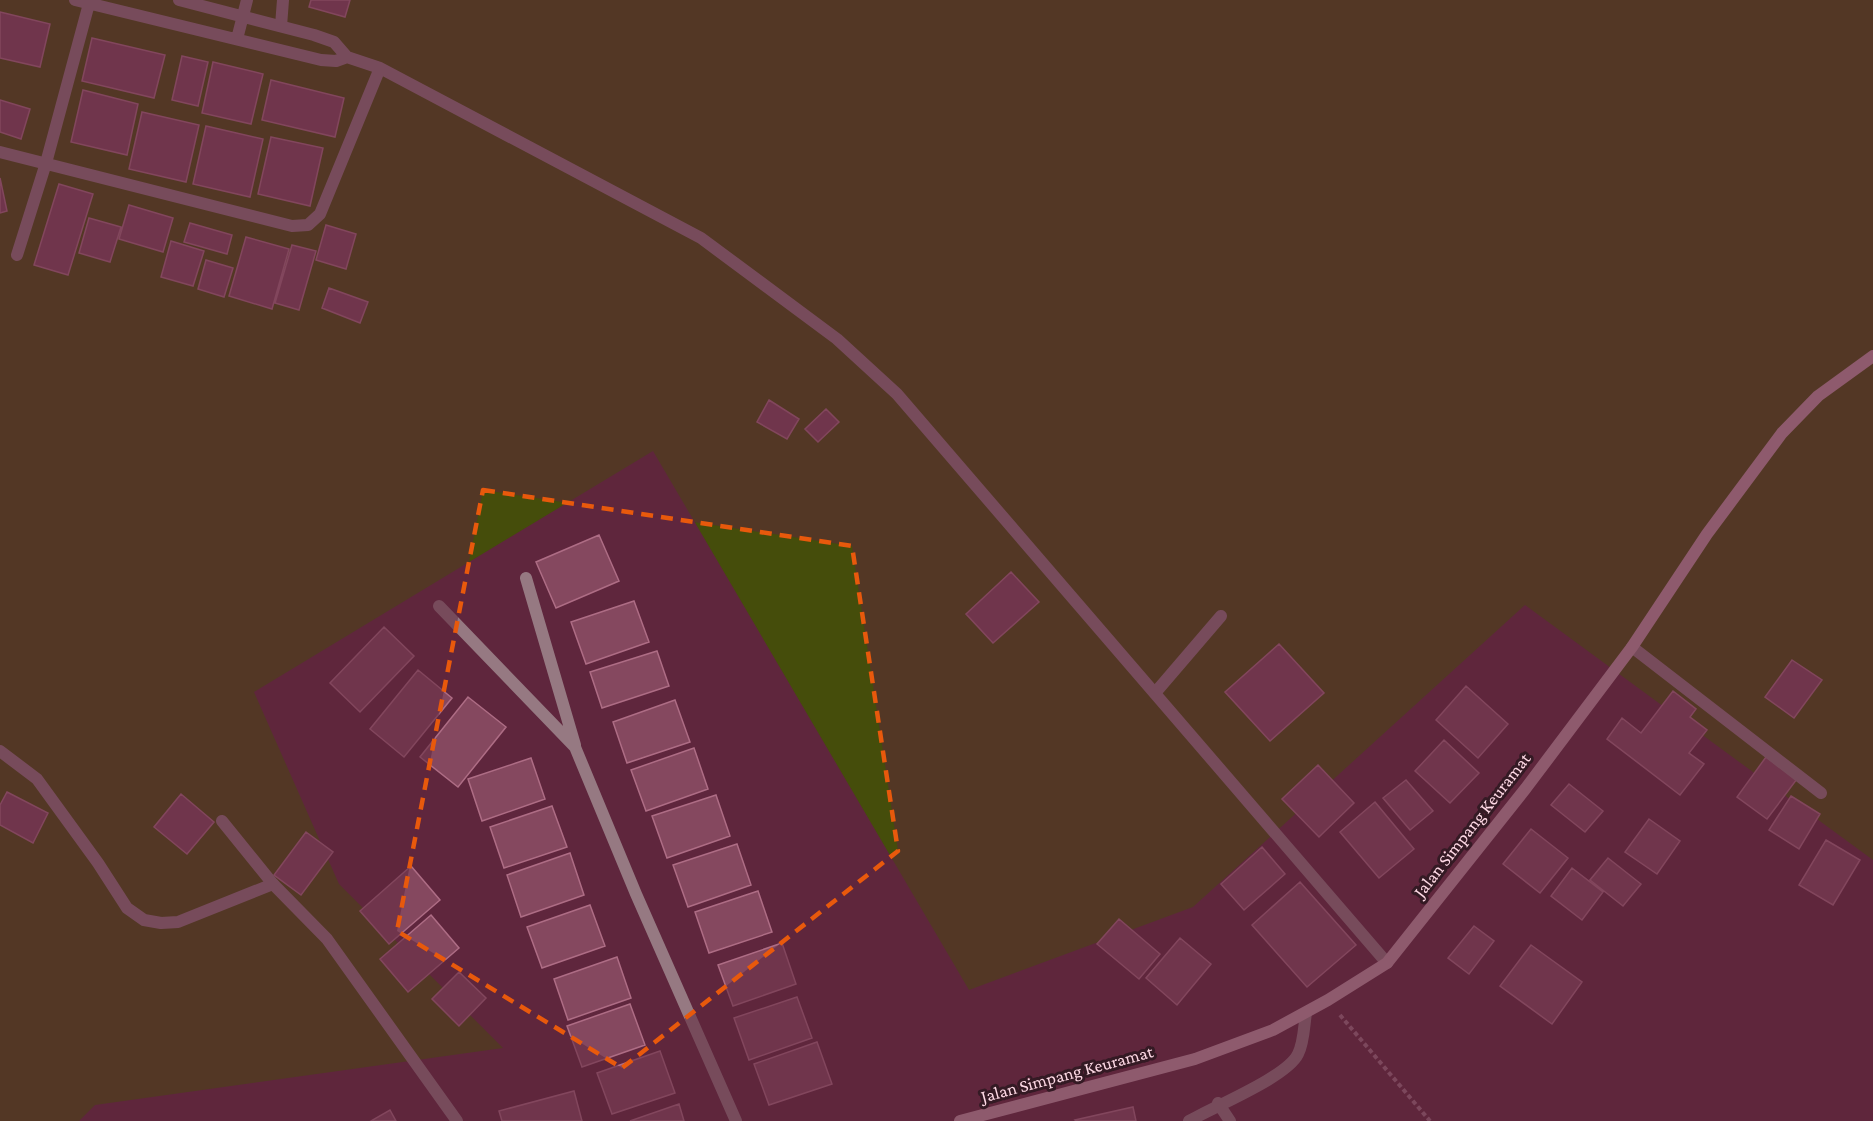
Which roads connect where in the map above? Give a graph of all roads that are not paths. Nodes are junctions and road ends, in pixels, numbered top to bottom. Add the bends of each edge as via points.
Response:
1 (75, 0) edge
2 (179, 0) edge
3 (247, 0) edge
4 (284, 0) edge
5 (89, 2) edge
6 (244, 15) junction
7 (281, 26) junction
8 (237, 39) junction
9 (347, 57) junction
10 (380, 68) junction
11 (0, 152) edge
12 (46, 164) junction
13 (17, 255) dead end
14 (1873, 356) edge
15 (526, 578) dead end
16 (439, 606) dead end
17 (1221, 616) dead end
18 (1632, 647) junction
19 (1155, 693) junction
20 (575, 747) junction
21 (0, 751) edge
22 (1821, 793) dead end
23 (222, 821) dead end
24 (273, 884) junction
25 (1387, 963) junction
26 (1306, 1013) junction
27 (1218, 1103) junction
28 (457, 1121) edge
29 (736, 1121) edge
30 (960, 1121) edge
31 (1189, 1121) edge
32 (1230, 1121) edge

1 - 5 street
2 - 6 street
3 - 6 street
4 - 7 street
5 - 8 street
5 - 12 street
6 - 7 street
6 - 8 street
7 - 9 street via 334,42
8 - 9 street via 321,60
9 - 10 street
10 - 12 street via 320,214 308,225 292,226
10 - 19 street via 701,238 837,339 897,394
11 - 12 street
12 - 13 street
14 - 18 main road, Jalan Simpang Keuramat via 1818,396 1782,433 1707,534
15 - 20 street
16 - 20 street
17 - 19 street
18 - 22 street
18 - 25 main road, Jalan Simpang Keuramat
19 - 25 street
20 - 29 street
21 - 24 street via 37,780 127,908 144,920 178,921
23 - 24 street
24 - 28 street via 327,939
25 - 26 main road, Jalan Simpang Keuramat
26 - 27 street via 1299,1053 1291,1064 1279,1075
26 - 30 main road, Jalan Simpang Keuramat via 1195,1059
27 - 31 street
27 - 32 street

